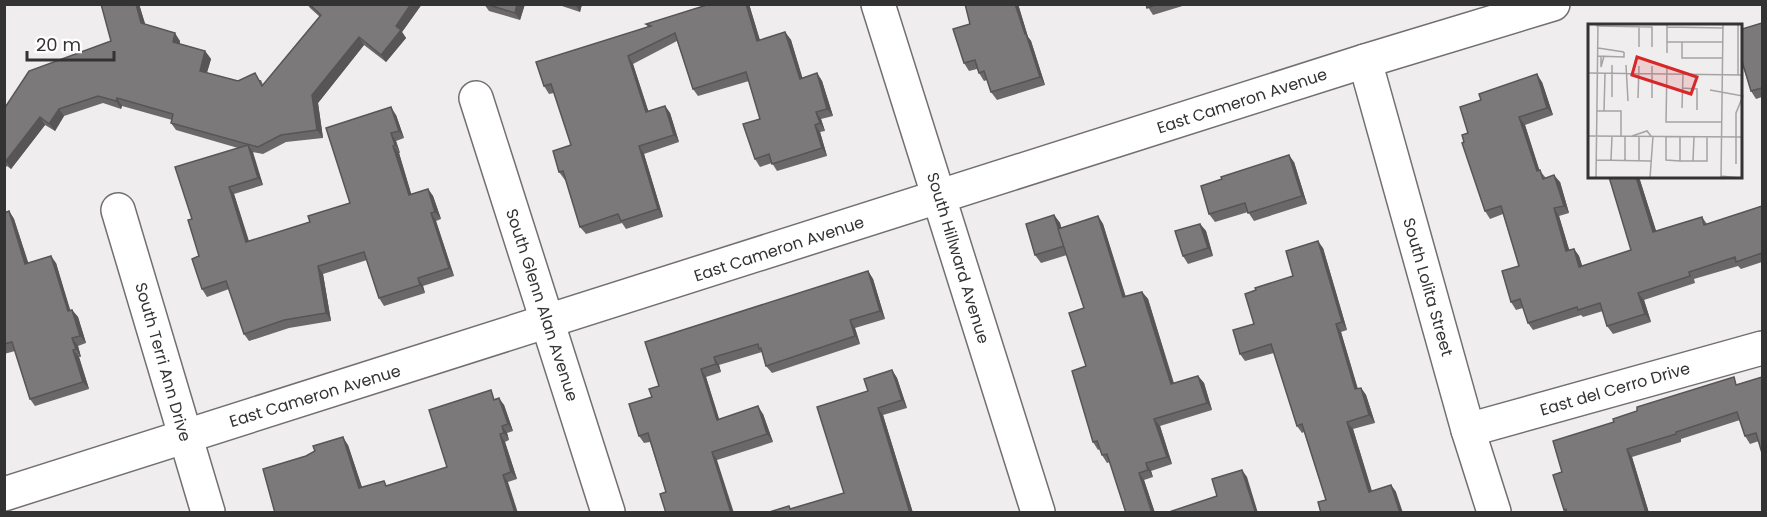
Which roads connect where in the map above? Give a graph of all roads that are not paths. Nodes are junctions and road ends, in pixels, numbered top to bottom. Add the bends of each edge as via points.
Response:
1 (878, 4) edge
2 (1553, 4) edge
3 (1365, 62) junction
4 (476, 98) dead end
5 (939, 197) junction
6 (118, 210) dead end
7 (549, 322) junction
8 (1762, 348) edge
9 (1468, 430) junction
10 (185, 437) junction
11 (4, 494) edge
12 (208, 513) edge
13 (608, 513) edge
14 (1038, 513) edge
15 (1494, 513) edge

1 - 5 street, South Hillward Avenue
2 - 3 street, East Cameron Avenue
3 - 5 street, East Cameron Avenue
3 - 9 street, South Lolita Street
4 - 7 street, South Glenn Alan Avenue
5 - 7 street, East Cameron Avenue
5 - 14 street, South Hillward Avenue
6 - 10 street, South Terri Ann Drive
7 - 10 street, East Cameron Avenue
7 - 13 street, South Glenn Alan Avenue
8 - 9 street, East del Cerro Drive
9 - 15 street, South Lolita Street
10 - 11 street, East Cameron Avenue
10 - 12 street, South Terri Ann Drive

